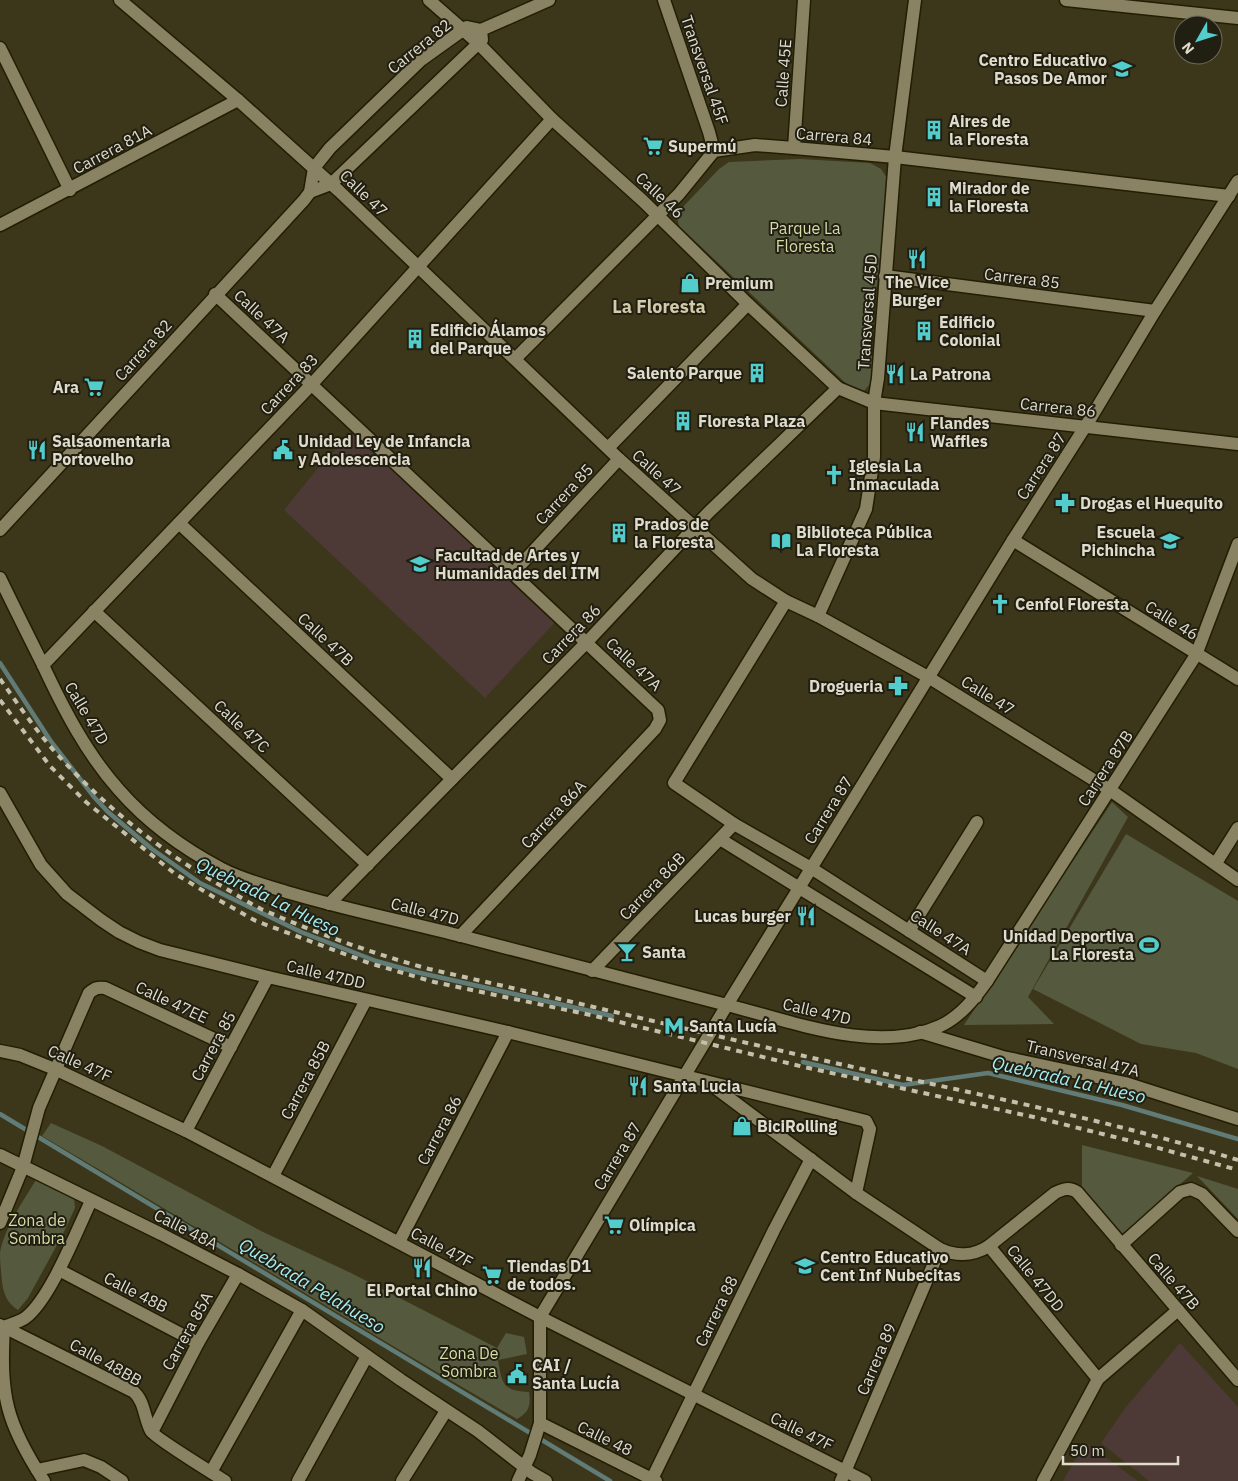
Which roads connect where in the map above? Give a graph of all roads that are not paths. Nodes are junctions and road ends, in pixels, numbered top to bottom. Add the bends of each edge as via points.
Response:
1 (120, 0) edge
2 (429, 0) edge
3 (549, 0) edge
4 (664, 0) edge
5 (804, 0) edge
6 (915, 0) edge
7 (1066, 0) edge
8 (1238, 18) edge
9 (463, 30) junction
10 (481, 30) junction
11 (478, 43) junction
12 (0, 48) edge
13 (238, 100) junction
14 (552, 119) junction
15 (794, 148) junction
16 (714, 151) junction
17 (895, 157) junction
18 (314, 168) junction
19 (1238, 181) edge
20 (331, 184) junction
21 (70, 190) junction
22 (310, 192) junction
23 (1233, 197) edge
24 (658, 216) junction
25 (0, 225) edge
26 (418, 268) junction
27 (885, 276) junction
28 (216, 294) junction
29 (748, 304) junction
30 (1155, 312) junction
31 (515, 359) junction
32 (312, 384) junction
33 (838, 388) junction
34 (874, 403) junction
35 (1086, 426) junction
36 (1238, 444) edge
37 (608, 448) junction
38 (619, 459) junction
39 (179, 523) junction
40 (694, 528) junction
41 (0, 530) edge
42 (1013, 540) junction
43 (1238, 544) edge
44 (513, 573) junction
45 (0, 578) edge
46 (786, 601) junction
47 (94, 611) junction
48 (818, 616) junction
49 (587, 642) junction
50 (1196, 655) junction
51 (43, 665) junction
52 (928, 677) junction
53 (1238, 679) edge
54 (658, 710) joint
55 (452, 779) junction
56 (1110, 790) junction
57 (0, 793) edge
58 (977, 822) dead end
59 (734, 824) junction
60 (1238, 828) edge
61 (720, 839) junction
62 (1216, 863) junction
63 (368, 865) junction
64 (811, 868) junction
65 (1238, 880) edge
66 (800, 887) junction
67 (329, 904) junction
68 (909, 931) junction
69 (460, 936) junction
70 (592, 971) junction
71 (268, 977) junction
72 (987, 981) junction
73 (976, 997) junction
74 (366, 1000) junction
75 (727, 1005) junction
76 (508, 1032) junction
77 (920, 1032) junction
78 (231, 1047) junction
79 (0, 1051) edge
80 (57, 1070) junction
81 (685, 1076) junction
82 (709, 1083) junction
83 (1238, 1119) edge
84 (186, 1131) junction
85 (0, 1155) edge
86 (811, 1159) junction
87 (23, 1167) junction
88 (273, 1176) junction
89 (856, 1193) junction
90 (91, 1201) junction
91 (0, 1223) edge
92 (1238, 1231) edge
93 (399, 1242) junction
94 (1121, 1245) junction
95 (989, 1246) junction
96 (940, 1249) junction
97 (58, 1270) junction
98 (238, 1274) junction
99 (302, 1310) junction
100 (1178, 1310) junction
101 (540, 1318) junction
102 (1, 1324) edge
103 (198, 1343) junction
104 (367, 1356) junction
105 (1236, 1375) edge
106 (1098, 1379) junction
107 (693, 1395) junction
108 (446, 1411) junction
109 (538, 1427) junction
110 (152, 1432) junction
111 (525, 1468) junction
112 (211, 1472) junction
113 (40, 1476) edge
114 (843, 1476) edge
115 (654, 1480) edge
116 (122, 1481) edge
117 (225, 1481) edge
118 (298, 1481) edge
119 (402, 1481) edge
120 (518, 1481) edge
121 (546, 1481) edge
122 (865, 1481) edge
123 (1043, 1481) edge

1 - 13 street, Calle 47
2 - 9 street, Calle 46
3 - 10 street, Carrera 82
4 - 16 street, Transversal 45F
5 - 15 street, Calle 45E
6 - 17 street, Transversal 45D
7 - 8 street
9 - 10 street, Carrera 82 via 467,27
9 - 11 street, Calle 46
9 - 18 street, Carrera 82 via 422,60 330,148
10 - 11 street via 482,40
11 - 14 street, Calle 46
11 - 20 street, Carrera 82
12 - 21 street
13 - 18 street, Calle 47
13 - 21 street, Carrera 81A
14 - 24 street, Calle 46
14 - 26 street, Carrera 83
15 - 16 street, Carrera 84 via 755,146
15 - 17 street, Carrera 84
16 - 24 street
17 - 23 street, Carrera 84
17 - 27 street, Transversal 45D
18 - 20 street, Calle 47
18 - 22 street, Carrera 82
19 - 23 street, Carrera 87
20 - 22 street, Carrera 82
20 - 26 street, Calle 47
21 - 25 street, Carrera 81A
22 - 28 street, Carrera 82
23 - 30 street, Carrera 87
24 - 29 street, Calle 46
24 - 31 street
26 - 31 street, Calle 47
26 - 32 street, Carrera 83
27 - 30 street, Carrera 85
27 - 34 street, Transversal 45D
28 - 32 street, Calle 47A
28 - 41 street, Carrera 82
29 - 33 street, Calle 46
29 - 37 street
30 - 35 street, Carrera 87
31 - 37 street, Calle 47
32 - 39 street, Carrera 83
32 - 44 street, Calle 47A
33 - 34 street, Calle 46
33 - 40 street, Carrera 86
34 - 35 street, Carrera 86
34 - 48 street, Transversal 45D via 874,457 866,510
35 - 36 street, Carrera 86
35 - 42 street, Carrera 87
37 - 38 street, Calle 47
38 - 40 street, Calle 47
38 - 44 street, Carrera 85
39 - 47 street, Carrera 83
39 - 55 street, Calle 47B
40 - 46 street, Calle 47 via 752,579
40 - 49 street, Carrera 86
42 - 50 street, Calle 46
42 - 52 street, Carrera 87
43 - 50 street, Carrera 87B
44 - 49 street, Calle 47A
45 - 51 street, Calle 47D
46 - 48 street, Calle 47
46 - 59 street, Calle 47A via 674,783
47 - 51 street, Carrera 83
47 - 63 street, Calle 47C
48 - 52 street, Calle 47
49 - 54 street, Calle 47A
49 - 55 street, Carrera 86
50 - 53 street, Calle 46
50 - 56 street, Carrera 87B
51 - 67 street, Calle 47D via 76,730 98,763 118,789 158,827 224,870
52 - 56 street, Calle 47
52 - 64 street, Carrera 87
54 - 69 street, Carrera 86A via 660,720 655,729
55 - 63 street, Carrera 86
56 - 62 street, Calle 47
56 - 72 street, Carrera 87B
57 - 71 street, Calle 47DD via 41,865 67,894 101,920 119,932 160,950
58 - 68 street
59 - 61 street, Carrera 86B
59 - 64 street, Calle 47A
60 - 62 street
61 - 66 street
61 - 70 street, Carrera 86B
62 - 65 street, Calle 47
63 - 67 street, Carrera 86
64 - 66 street, Carrera 87
64 - 68 street, Calle 47A
66 - 73 street
66 - 75 street, Carrera 87
67 - 69 street, Calle 47D
68 - 72 street, Calle 47A
69 - 70 street, Calle 47D
70 - 75 street, Calle 47D
71 - 74 street, Calle 47DD
71 - 78 street, Carrera 85
72 - 73 street, Carrera 87B
73 - 77 street, Calle 47D via 941,1026
74 - 76 street, Calle 47DD
74 - 88 street, Carrera 85B
75 - 77 street, Calle 47D via 846,1036 877,1038
75 - 81 street, Carrera 87
76 - 81 street, Calle 47DD
76 - 93 street, Carrera 86
77 - 83 street, Transversal 47A via 1003,1057 1125,1083
78 - 80 street, Calle 47EE via 110,990 98,988 89,993
78 - 84 street, Carrera 85
79 - 80 street, Calle 47F via 20,1055
80 - 84 street, Calle 47F
80 - 87 street via 37,1113
81 - 82 street, Calle 47DD
81 - 101 street, Carrera 87
82 - 86 street, Calle 47DD
82 - 89 street, Calle 47DD via 866,1120 870,1129
84 - 88 street, Calle 47F
85 - 87 street, Calle 48A
86 - 89 street, Calle 47DD
86 - 107 street, Carrera 88
87 - 90 street, Calle 48A
87 - 91 street
88 - 93 street, Calle 47F
89 - 96 street, Calle 47DD
90 - 97 street
90 - 98 street, Calle 48A
92 - 94 street via 1202,1194 1191,1189 1180,1192
93 - 101 street, Calle 47F
94 - 95 street, Calle 47B via 1072,1189 1055,1193
94 - 100 street, Calle 47B
95 - 96 street, Calle 47DD via 966,1255
95 - 106 street, Calle 47DD
96 - 114 street, Carrera 89
97 - 102 street via 42,1300 30,1313 18,1322
97 - 103 street, Calle 48B
98 - 99 street, Calle 48A
98 - 103 street, Carrera 85A
99 - 104 street, Calle 48A
99 - 112 street
100 - 105 street, Calle 47B
100 - 106 street
101 - 107 street, Calle 47F
101 - 109 street
102 - 110 street, Calle 48BB via 134,1392
102 - 113 street via 2,1382 6,1406 16,1435
103 - 110 street, Carrera 85A
104 - 108 street, Calle 48A
104 - 118 street
106 - 123 street
107 - 114 street, Calle 47F
107 - 115 street, Carrera 88
108 - 111 street, Calle 48A via 478,1431
108 - 119 street
109 - 111 street
109 - 115 street, Calle 48
110 - 112 street
111 - 120 street
111 - 121 street, Calle 48A
112 - 117 street
113 - 116 street via 84,1460
114 - 122 street, Calle 47F

